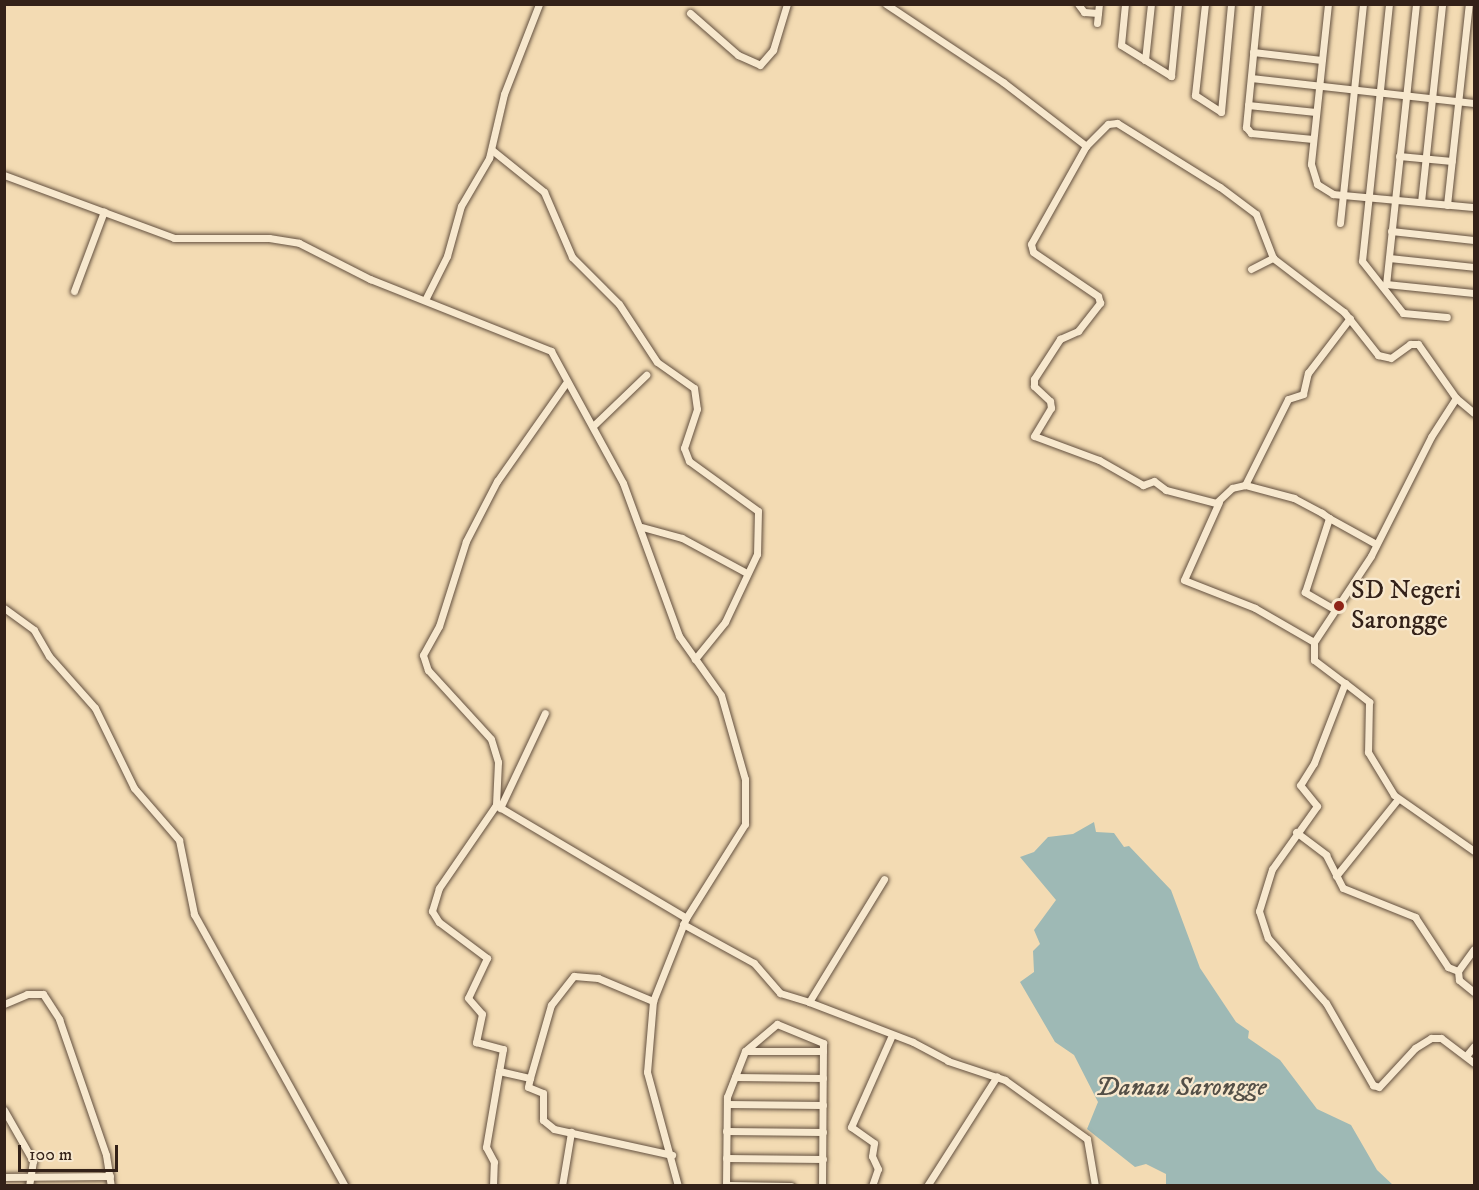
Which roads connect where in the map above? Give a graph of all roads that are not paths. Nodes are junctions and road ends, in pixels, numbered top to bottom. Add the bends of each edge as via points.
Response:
1 (539, 4) edge
2 (787, 4) edge
3 (886, 4) edge
4 (1078, 4) edge
5 (1099, 4) edge
6 (1125, 4) edge
7 (1151, 4) edge
8 (1178, 4) edge
9 (1204, 4) edge
10 (1231, 4) edge
11 (1258, 4) edge
12 (1328, 4) edge
13 (1363, 4) edge
14 (1389, 4) edge
15 (1416, 4) edge
16 (1442, 4) edge
17 (1469, 4) edge
18 (690, 12) dead end
19 (1098, 13) junction
20 (1097, 23) dead end
21 (1254, 52) junction
22 (1145, 60) junction
23 (1322, 60) junction
24 (1251, 78) junction
25 (1319, 86) junction
26 (1354, 90) junction
27 (1380, 93) junction
28 (1406, 96) junction
29 (1432, 98) junction
30 (1458, 101) junction
31 (1474, 103) edge
32 (1248, 105) junction
33 (1316, 112) junction
34 (1313, 139) junction
35 (1086, 146) junction
36 (492, 150) junction
37 (1399, 156) junction
38 (1425, 158) junction
39 (1452, 161) junction
40 (4, 175) edge
41 (1343, 194) junction
42 (1370, 197) junction
43 (1395, 200) junction
44 (1474, 201) edge
45 (1420, 202) junction
46 (1447, 205) junction
47 (1474, 207) edge
48 (104, 211) junction
49 (1340, 223) dead end
50 (1391, 231) junction
51 (1474, 240) edge
52 (1273, 258) junction
53 (1389, 258) junction
54 (1474, 267) edge
55 (1251, 269) dead end
56 (74, 291) dead end
57 (1474, 294) edge
58 (426, 298) junction
59 (1447, 317) dead end
60 (1350, 318) junction
61 (646, 375) dead end
62 (566, 383) junction
63 (1456, 398) junction
64 (1474, 413) edge
65 (593, 426) junction
66 (1245, 485) junction
67 (1219, 502) junction
68 (1329, 518) junction
69 (642, 526) junction
70 (1376, 544) junction
71 (745, 572) junction
72 (4, 608) edge
73 (1334, 609) junction
74 (1314, 642) junction
75 (695, 658) junction
76 (1345, 683) junction
77 (545, 713) dead end
78 (1398, 799) junction
79 (498, 806) junction
80 (1296, 832) junction
81 (1474, 851) edge
82 (1336, 876) junction
83 (884, 879) dead end
84 (685, 921) junction
85 (1474, 949) edge
86 (1458, 971) junction
87 (1474, 992) edge
88 (653, 1001) junction
89 (809, 1002) junction
90 (4, 1004) edge
91 (891, 1037) junction
92 (1474, 1046) edge
93 (745, 1051) junction
94 (823, 1051) junction
95 (1466, 1056) junction
96 (1474, 1063) edge
97 (499, 1071) junction
98 (997, 1076) junction
99 (735, 1077) junction
100 (530, 1078) junction
101 (823, 1078) junction
102 (727, 1104) junction
103 (823, 1105) junction
104 (4, 1110) edge
105 (726, 1131) junction
106 (571, 1132) junction
107 (823, 1132) junction
108 (672, 1155) junction
109 (726, 1158) junction
110 (823, 1159) junction
111 (110, 1176) junction
112 (4, 1177) edge
113 (34, 1178) junction
114 (29, 1185) edge
115 (111, 1185) edge
116 (345, 1185) edge
117 (493, 1185) edge
118 (562, 1185) edge
119 (678, 1185) edge
120 (726, 1185) edge
121 (791, 1185) edge
122 (822, 1185) edge
123 (873, 1185) edge
124 (927, 1185) edge
125 (1095, 1185) edge

1 - 36 street via 504,94
2 - 18 street via 772,50 760,65 738,55
3 - 35 street via 1003,82
4 - 19 street via 1084,12
5 - 19 street
6 - 22 street via 1121,45
7 - 22 street
8 - 22 street via 1171,76
9 - 10 street via 1195,95 1221,112
11 - 21 street
12 - 23 street
13 - 26 street
14 - 27 street
15 - 28 street
16 - 29 street
17 - 30 street
19 - 20 street
21 - 23 street
21 - 24 street
23 - 25 street
24 - 25 street
24 - 32 street
25 - 26 street
25 - 33 street
26 - 27 street
26 - 41 street
27 - 28 street
27 - 42 street
28 - 29 street
28 - 37 street
28 - 43 street
29 - 30 street
29 - 38 street
30 - 31 street
30 - 39 street
32 - 33 street
32 - 34 street via 1246,127 1251,133
33 - 34 street
34 - 41 street via 1311,164 1317,183 1324,191
35 - 52 street via 1113,122 1143,136 1256,214
35 - 67 street via 1031,244 1033,252 1098,296 1100,303 1078,331 1060,339 1034,379 1034,386 1050,400 1051,408 1034,436 1099,460 1143,485 1154,481 1166,490
36 - 58 street via 461,206 447,256
36 - 71 street via 544,192 572,257 619,304 657,362 686,378 698,394 686,456 758,511 758,550
37 - 38 street
37 - 43 street
38 - 39 street
38 - 45 street
39 - 46 street
40 - 48 street
41 - 42 street
41 - 49 street
42 - 43 street
42 - 59 street via 1362,261 1403,313
43 - 45 street
43 - 50 street
44 - 47 street
45 - 46 street
46 - 47 street
48 - 56 street
48 - 58 street via 180,239 269,238 299,243 370,279
50 - 51 street
50 - 53 street
52 - 55 street
52 - 60 street
53 - 54 street
53 - 57 street via 1386,284
58 - 62 street via 544,345
60 - 63 street via 1381,357 1391,358 1410,344 1418,345
60 - 66 street via 1308,373 1303,394 1288,399
61 - 65 street
62 - 65 street
62 - 79 street via 497,481 466,541 438,626 423,655 428,670 496,748
63 - 64 street
63 - 70 street via 1431,437
65 - 69 street
66 - 67 street via 1232,488
66 - 68 street via 1294,498
67 - 74 street via 1184,580 1255,608
68 - 70 street
68 - 73 street via 1305,592
69 - 71 street via 682,538
69 - 75 street via 673,624
70 - 73 street
71 - 75 street via 725,622
72 - 116 street via 34,630 49,656 95,708 134,788 179,840 194,914
73 - 74 street
74 - 76 street via 1314,660
75 - 84 street via 723,702 745,779 747,817
76 - 78 street via 1369,702 1368,752
76 - 80 street via 1314,763 1300,784 1317,806
77 - 79 street
78 - 81 street
78 - 82 street
79 - 84 street
79 - 97 street via 439,888 432,911 486,958 467,1002 482,1014 477,1043 503,1051
80 - 82 street via 1318,847
80 - 95 street via 1263,890 1262,926 1326,1004 1369,1080 1379,1087 1415,1048 1431,1038 1441,1038
82 - 86 street via 1343,888 1362,899 1414,917 1448,967
83 - 89 street
84 - 88 street
84 - 89 street via 754,963 780,993
85 - 86 street
86 - 87 street via 1459,980
88 - 100 street via 598,978 574,976 551,1005
88 - 108 street via 647,1072
89 - 91 street
90 - 111 street via 35,992 50,1005 71,1050
91 - 98 street
91 - 123 street via 851,1126 874,1143 872,1156 878,1169
92 - 95 street
93 - 94 street
93 - 94 street via 777,1024 823,1043
93 - 99 street
94 - 101 street
95 - 96 street
97 - 100 street
97 - 117 street via 486,1147 494,1162
98 - 124 street
98 - 125 street via 1087,1139
99 - 101 street
99 - 102 street
100 - 106 street via 528,1087 544,1094 543,1120
101 - 103 street
102 - 103 street
102 - 105 street
103 - 107 street
104 - 113 street via 27,1148
105 - 107 street
105 - 109 street
106 - 108 street
106 - 118 street
107 - 110 street
108 - 119 street
109 - 110 street
109 - 120 street
110 - 122 street
111 - 113 street
111 - 115 street
112 - 113 street
113 - 114 street
120 - 121 street

